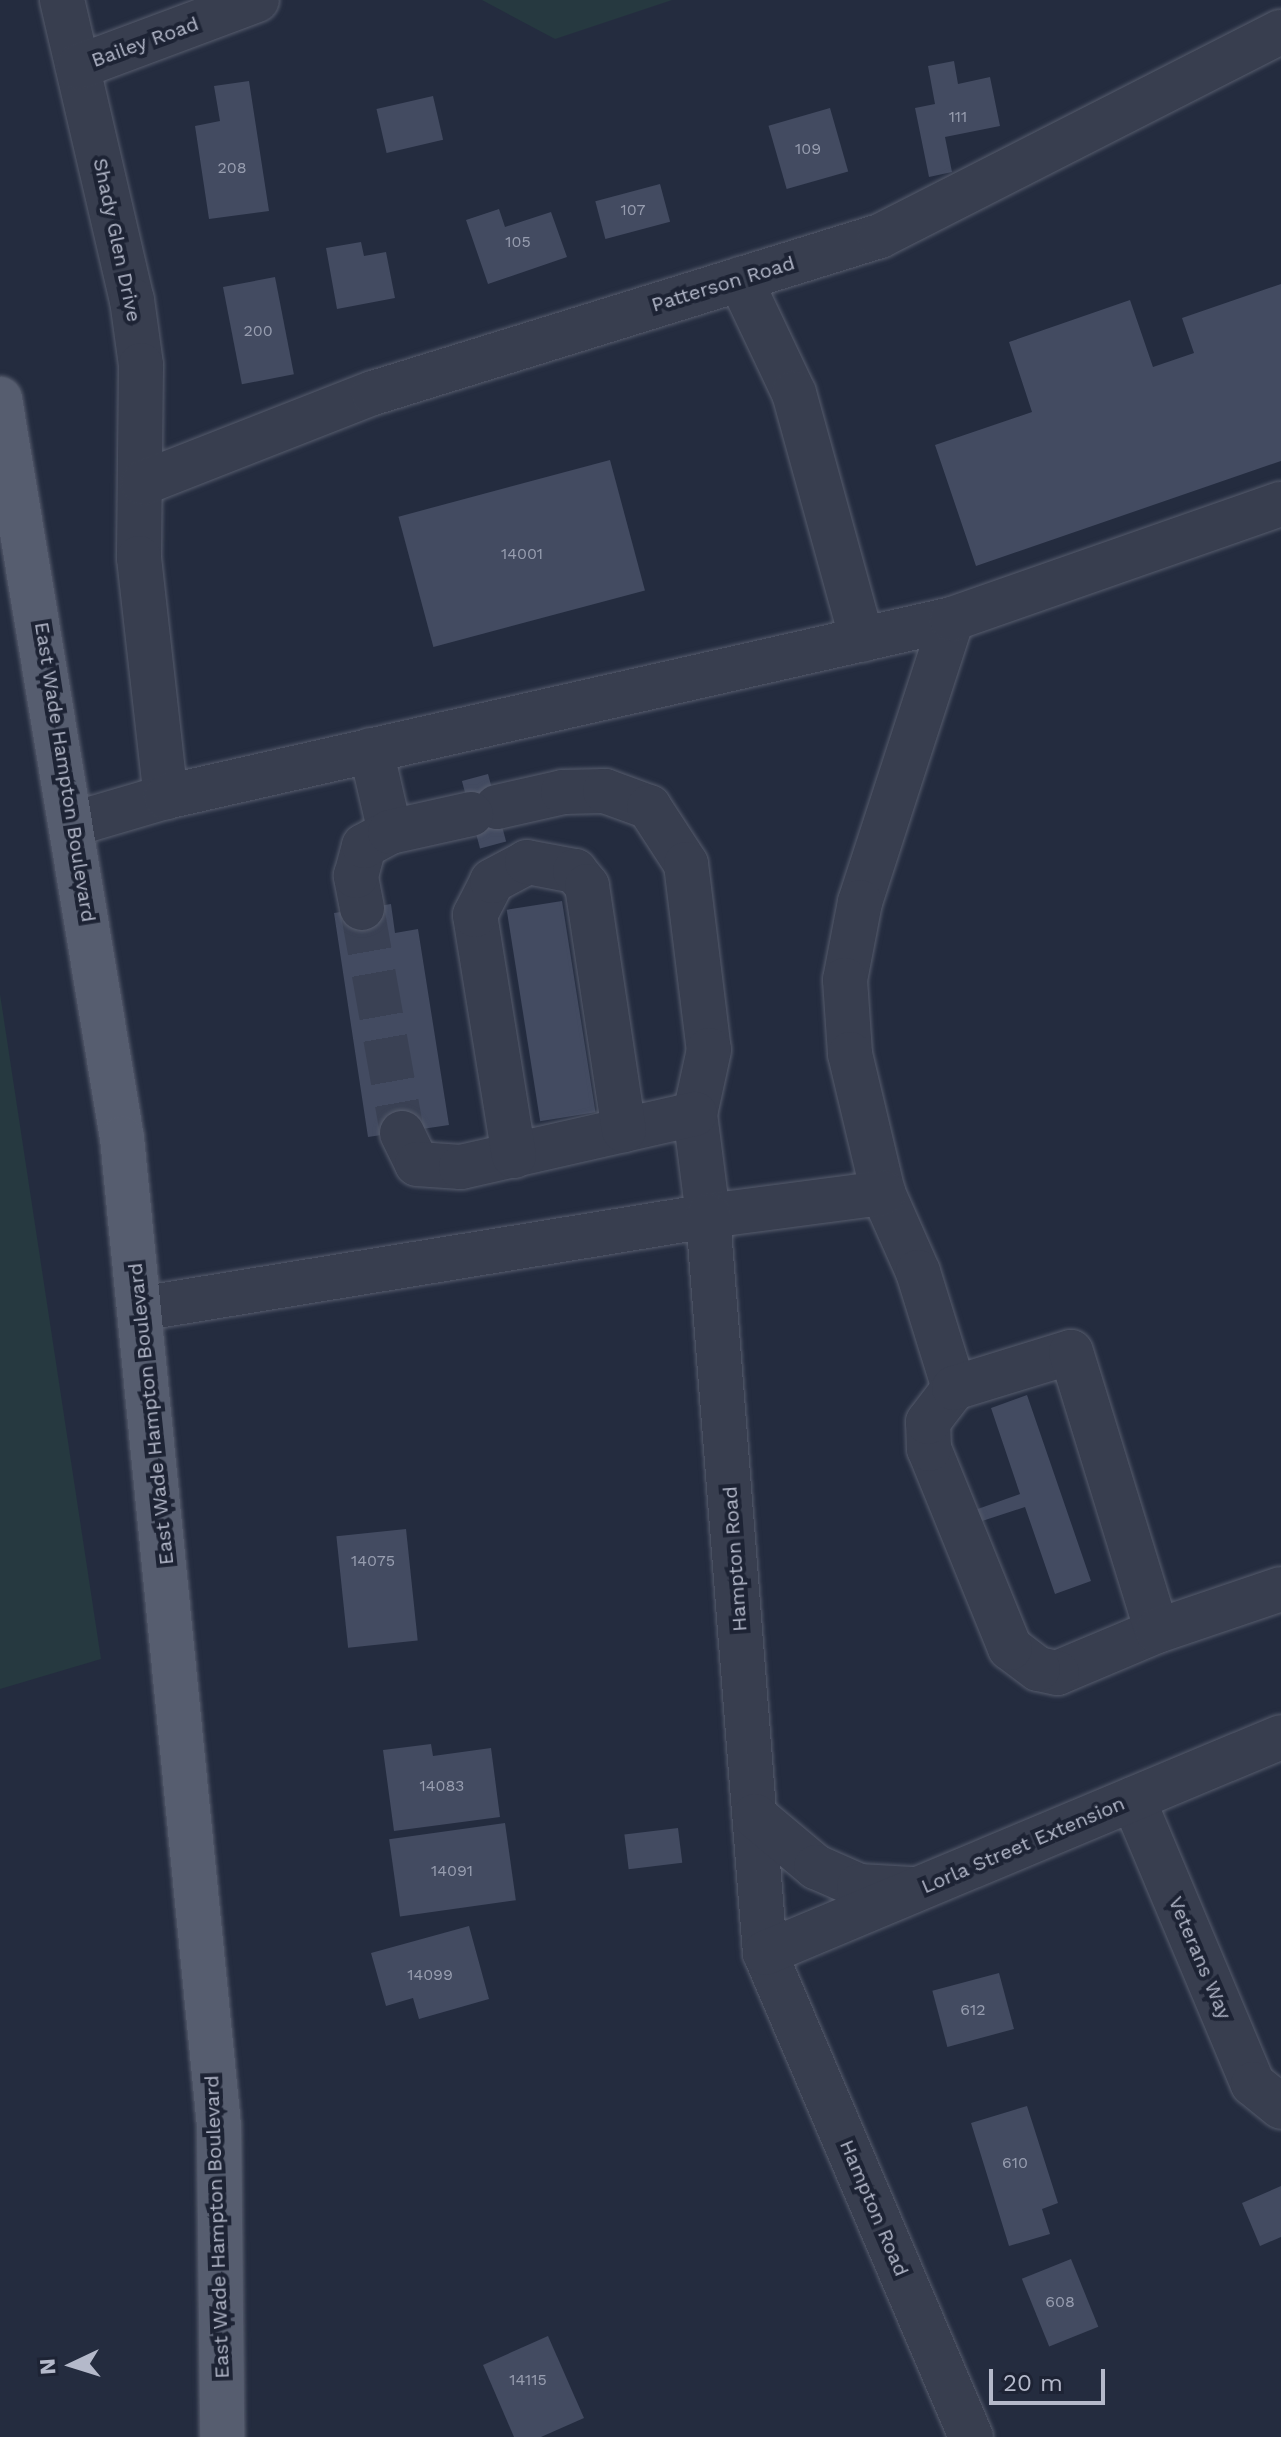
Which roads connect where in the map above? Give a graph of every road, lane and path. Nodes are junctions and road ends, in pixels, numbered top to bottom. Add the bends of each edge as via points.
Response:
1 (62, 0) edge
2 (257, 0) edge
3 (1281, 32) edge
4 (78, 67) junction
5 (740, 279) junction
6 (0, 399) edge
7 (143, 483) junction
8 (1281, 504) edge
9 (952, 619) junction
10 (862, 640) junction
11 (371, 750) junction
12 (166, 797) junction
13 (74, 824) junction
14 (390, 832) junction
15 (362, 908) tunnel mouth
16 (695, 1114) junction
17 (624, 1130) junction
18 (402, 1133) tunnel mouth
19 (514, 1156) junction
20 (883, 1193) junction
21 (708, 1216) junction
22 (139, 1309) junction
23 (954, 1388) junction
24 (1281, 1589) edge
25 (1157, 1631) junction
26 (1281, 1737) edge
27 (1133, 1799) junction
28 (755, 1816) junction
29 (918, 1889) junction
30 (765, 1953) junction
31 (1281, 2107) edge
32 (222, 2437) edge
33 (971, 2437) edge

1 - 4 street, Shady Glen Drive
2 - 4 street, Bailey Road
3 - 5 street, Patterson Road via 880,236
4 - 7 street, Shady Glen Drive via 132,300
5 - 7 street, Patterson Road via 373,393
5 - 10 street via 794,393
6 - 13 main road, East Wade Hampton Boulevard
7 - 12 street, Shady Glen Drive via 139,558
8 - 9 street
9 - 10 street
9 - 20 street via 860,902 845,980 850,1054
10 - 11 street
11 - 12 street
11 - 14 street
12 - 13 street
13 - 22 main road, East Wade Hampton Boulevard via 122,1138
14 - 15 street via 359,855
14 - 16 street, Hampton Road via 563,792 605,791 649,807 686,864 695,920 709,1050
16 - 17 street
16 - 21 street, Hampton Road
17 - 19 street
17 - 19 street via 587,886 575,871 527,862 498,875 475,915
18 - 19 street via 417,1164 431,1169
20 - 21 street
20 - 23 street via 918,1272
21 - 22 street
21 - 28 street, Hampton Road
22 - 32 main road, East Wade Hampton Boulevard via 219,2125
23 - 25 street via 1071,1352
23 - 25 street via 928,1422 929,1449 1010,1648 1038,1669 1057,1673
24 - 25 street
26 - 27 street, Lorla Street Extension
27 - 29 street, Lorla Street Extension
27 - 31 street, Veterans Way via 1253,2084
28 - 29 street via 816,1867 859,1886
28 - 30 street, Hampton Road
29 - 30 street, Lorla Street Extension
30 - 33 street, Hampton Road

